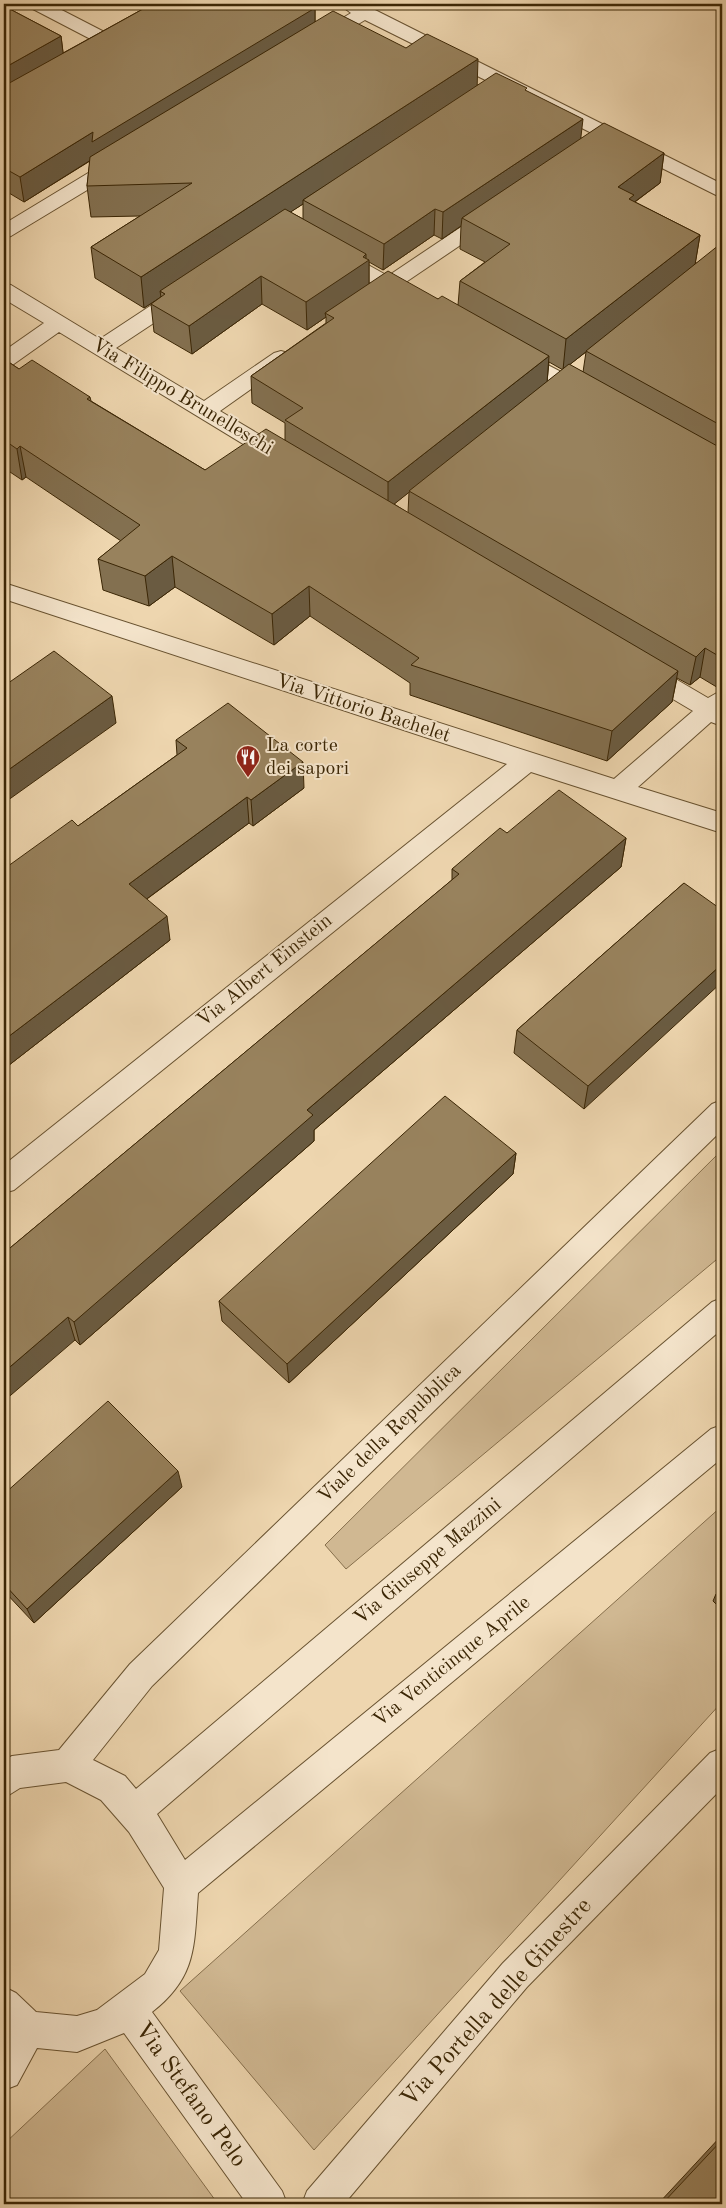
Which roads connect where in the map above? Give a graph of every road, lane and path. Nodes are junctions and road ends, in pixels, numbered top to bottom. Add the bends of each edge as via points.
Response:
1 (37, 4) edge
2 (348, 4) edge
3 (365, 12) junction
4 (127, 32) edge
5 (110, 42) junction
6 (306, 48) edge
7 (94, 51) edge
8 (138, 150) edge
9 (722, 192) edge
10 (511, 202) edge
11 (4, 232) edge
12 (320, 246) edge
13 (198, 284) edge
14 (388, 285) junction
15 (4, 290) edge
16 (356, 306) edge
17 (430, 308) edge
18 (58, 323) junction
19 (300, 345) edge
20 (497, 345) edge
21 (100, 348) junction
22 (4, 361) edge
23 (606, 405) edge
24 (205, 411) junction
25 (306, 472) edge
26 (9, 598) edge
27 (626, 660) edge
28 (718, 709) edge
29 (527, 761) junction
30 (618, 790) junction
31 (722, 824) edge
32 (722, 1112) edge
33 (4, 1181) edge
34 (722, 1311) edge
35 (722, 1439) edge
36 (68, 1765) junction
37 (722, 1765) edge
38 (7, 1774) edge
39 (134, 1812) junction
40 (181, 1885) junction
41 (4, 2004) edge
42 (128, 2009) junction
43 (28, 2029) junction
44 (4, 2072) edge
45 (269, 2204) edge
46 (320, 2204) edge

1 - 5 street
2 - 3 street
3 - 6 street
3 - 9 street via 495,88 602,141
4 - 5 street
5 - 7 street
8 - 11 street
10 - 14 street
12 - 14 street
13 - 21 street
14 - 16 street
14 - 17 street
15 - 18 street, Via Filippo Brunelleschi
18 - 21 street, Via Filippo Brunelleschi
18 - 22 street
19 - 24 street
20 - 23 street
21 - 24 street, Via Filippo Brunelleschi
24 - 25 street, Via Filippo Brunelleschi
26 - 29 street, Via Vittorio Bachelet
27 - 28 street
28 - 30 street
29 - 30 street, Via Vittorio Bachelet
29 - 33 street, Via Albert Einstein
30 - 31 street, Via Vittorio Bachelet
32 - 36 street, Viale della Repubblica via 140,1675
34 - 39 street, Via Giuseppe Mazzini
35 - 40 street, Via Venticinque Aprile
36 - 38 street
36 - 39 street via 113,1788
37 - 46 street, Via Portella delle Ginestre via 515,1975
39 - 40 street
40 - 42 street via 176,1955 157,1986
41 - 43 street
42 - 43 street via 107,2024 76,2034
42 - 45 street, Via Stefano Pelo
43 - 44 street

